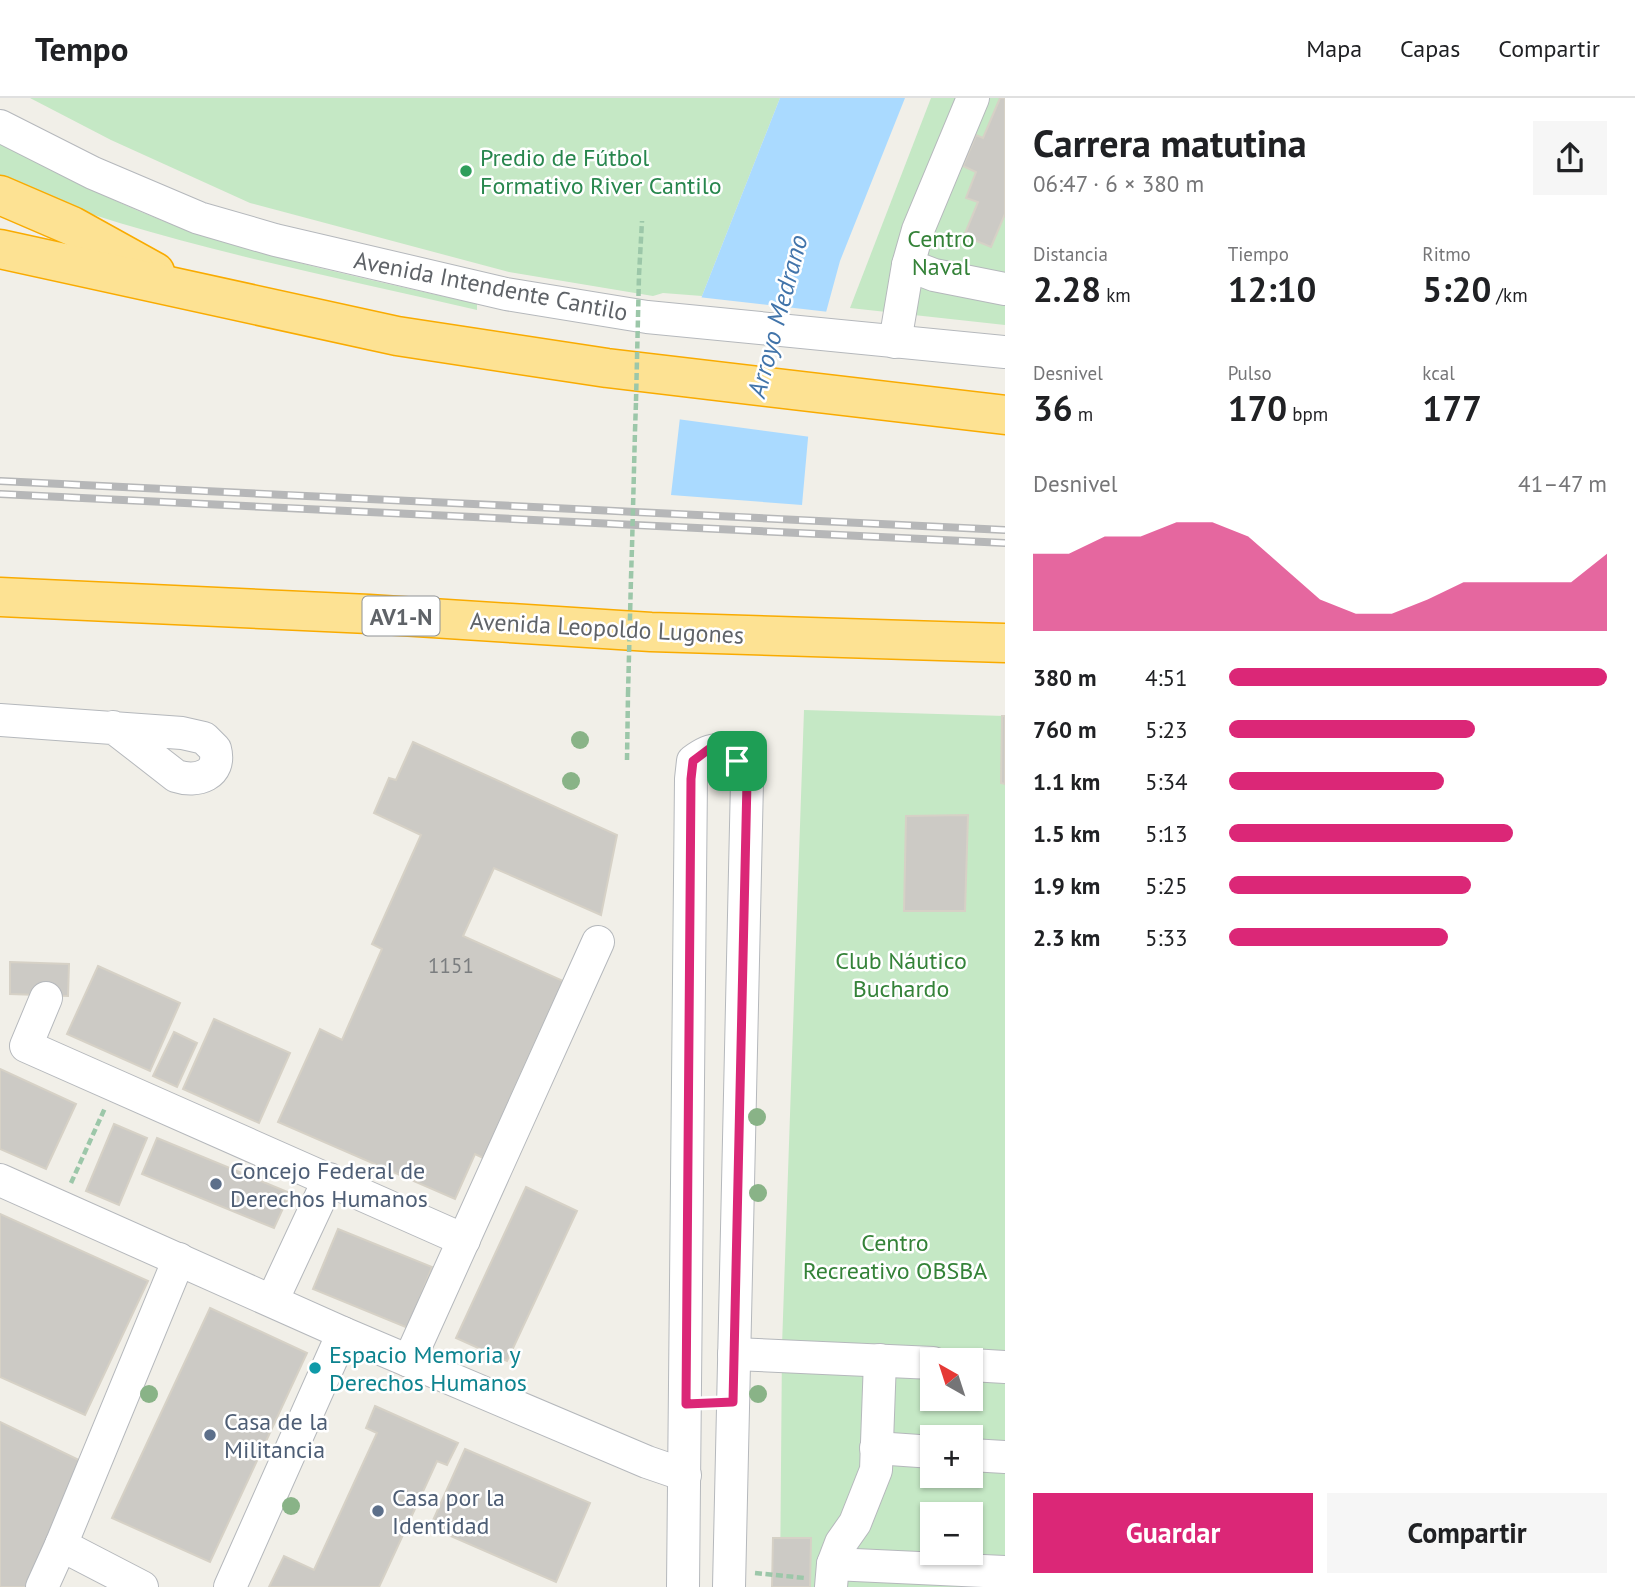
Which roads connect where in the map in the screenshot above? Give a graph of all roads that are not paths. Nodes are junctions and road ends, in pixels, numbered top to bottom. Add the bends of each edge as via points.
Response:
1 (973, 98) edge
2 (0, 126) edge
3 (0, 195) edge
4 (0, 249) edge
5 (908, 265) junction
6 (1005, 289) edge
7 (191, 292) junction
8 (895, 342) junction
9 (1005, 352) edge
10 (1005, 415) edge
11 (0, 597) edge
12 (1005, 643) edge
13 (0, 720) edge
14 (113, 727) dead end
15 (598, 942) dead end
16 (46, 998) dead end
17 (329, 1179) junction
18 (0, 1180) edge
19 (464, 1240) junction
20 (179, 1259) junction
21 (273, 1299) junction
22 (343, 1333) junction
23 (734, 1354) junction
24 (880, 1360) junction
25 (409, 1361) junction
26 (920, 1362) edge
27 (984, 1366) edge
28 (1005, 1367) edge
29 (733, 1402) junction
30 (686, 1404) junction
31 (876, 1448) junction
32 (920, 1451) edge
33 (983, 1456) edge
34 (1005, 1457) edge
35 (685, 1475) junction
36 (61, 1545) junction
37 (1005, 1572) edge
38 (832, 1577) edge
39 (729, 1578) edge
40 (42, 1587) edge
41 (142, 1587) edge
42 (230, 1587) edge
43 (683, 1587) edge

1 - 5 street
2 - 8 street, Avenida Intendente Cantilo via 93,173 199,218 275,240 506,294 689,322
3 - 7 highway via 72,226
4 - 7 highway
5 - 6 street
5 - 8 street
7 - 10 highway via 397,336 676,377
8 - 9 street, Avenida Intendente Cantilo
11 - 12 highway, Avenida Leopoldo Lugones / AV1-N via 688,633
13 - 14 street
15 - 19 street
16 - 17 street via 26,1046
17 - 19 street
17 - 21 street
18 - 20 street
19 - 25 street
20 - 21 street
20 - 36 street
21 - 22 street
22 - 25 street
22 - 42 street
23 - 24 street
23 - 29 street
23 - 30 street via 747,781 725,750 709,749 693,761 691,779
24 - 26 street
24 - 31 street
25 - 35 street
27 - 28 street
29 - 30 street
29 - 39 street
30 - 35 street
31 - 32 street
31 - 38 street via 876,1470 855,1523 841,1543
33 - 34 street
35 - 43 street
36 - 40 street
36 - 41 street
37 - 38 street

